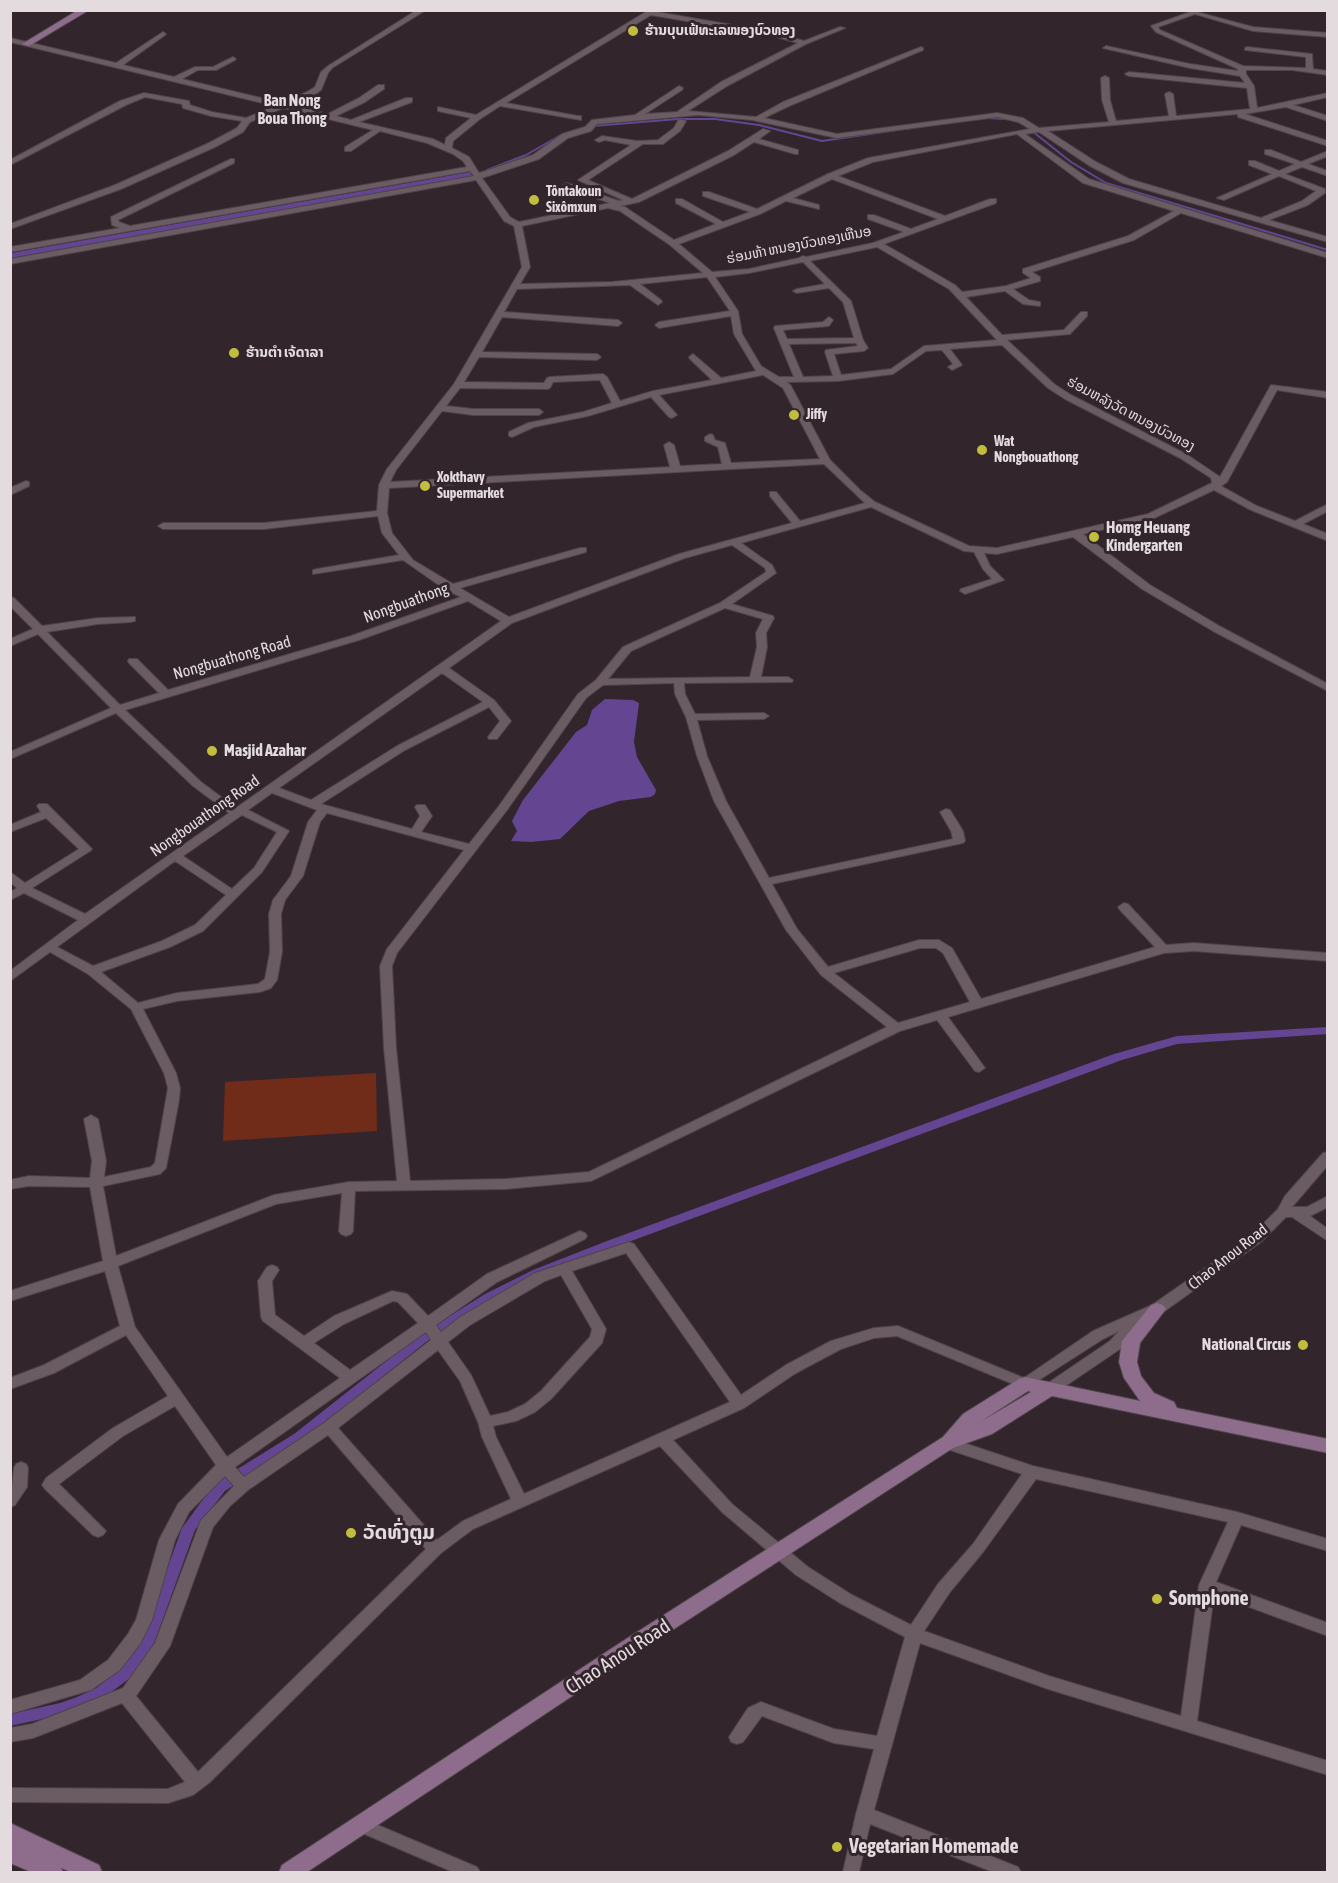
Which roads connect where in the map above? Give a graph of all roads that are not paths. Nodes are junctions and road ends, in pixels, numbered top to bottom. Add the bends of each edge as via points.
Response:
1 (71, 10) edge
2 (85, 10) edge
3 (423, 10) edge
4 (653, 12) edge
5 (842, 28) dead end
6 (163, 34) dead end
7 (1328, 35) edge
8 (13, 41) edge
9 (804, 43) junction
10 (26, 44) junction
11 (1106, 48) dead end
12 (921, 49) dead end
13 (1248, 49) dead end
14 (233, 59) dead end
15 (117, 66) junction
16 (1309, 70) junction
17 (1242, 71) junction
18 (1328, 73) edge
19 (1129, 74) dead end
20 (1105, 78) dead end
21 (175, 80) junction
22 (1250, 86) junction
23 (381, 87) dead end
24 (679, 88) dead end
25 (1169, 94) dead end
26 (1328, 95) edge
27 (409, 100) dead end
28 (500, 104) junction
29 (281, 106) junction
30 (1288, 106) junction
31 (441, 109) dead end
32 (1254, 111) junction
33 (1234, 113) junction
34 (328, 117) junction
35 (477, 117) junction
36 (637, 117) junction
37 (578, 118) dead end
38 (680, 118) junction
39 (757, 119) junction
40 (1173, 119) junction
41 (1328, 119) edge
42 (248, 120) junction
43 (351, 122) junction
44 (1113, 124) junction
45 (378, 129) junction
46 (1038, 130) junction
47 (766, 132) dead end
48 (1020, 132) junction
49 (753, 139) junction
50 (599, 140) dead end
51 (639, 144) junction
52 (1328, 144) edge
53 (448, 148) junction
54 (348, 149) dead end
55 (795, 152) dead end
56 (1268, 152) dead end
57 (1328, 153) edge
58 (231, 161) dead end
59 (11, 163) edge
60 (1252, 163) dead end
61 (1302, 164) junction
62 (477, 174) junction
63 (1280, 174) junction
64 (1328, 174) edge
65 (831, 176) junction
66 (567, 185) dead end
67 (706, 194) dead end
68 (785, 198) junction
69 (1221, 198) dead end
70 (632, 201) junction
71 (679, 201) dead end
72 (993, 201) dead end
73 (615, 206) junction
74 (816, 207) dead end
75 (1179, 211) junction
76 (757, 212) junction
77 (871, 217) dead end
78 (946, 219) junction
79 (1260, 221) junction
80 (518, 225) junction
81 (723, 225) junction
82 (10, 227) edge
83 (129, 229) junction
84 (912, 232) junction
85 (1328, 240) edge
86 (673, 243) junction
87 (878, 244) junction
88 (10, 250) edge
89 (1328, 256) edge
90 (803, 258) junction
91 (10, 261) edge
92 (710, 275) junction
93 (632, 282) junction
94 (830, 286) junction
95 (517, 287) junction
96 (1007, 288) junction
97 (797, 291) dead end
98 (961, 295) junction
99 (658, 302) dead end
100 (1037, 304) dead end
101 (735, 313) junction
102 (500, 314) junction
103 (1084, 314) dead end
104 (829, 320) dead end
105 (618, 323) dead end
106 (659, 325) dead end
107 (858, 340) junction
108 (1002, 340) junction
109 (784, 342) junction
110 (944, 347) junction
111 (477, 354) junction
112 (597, 357) dead end
113 (693, 357) dead end
114 (952, 367) dead end
115 (763, 372) junction
116 (799, 378) junction
117 (838, 378) junction
118 (779, 380) junction
119 (719, 381) junction
120 (458, 385) junction
121 (653, 394) junction
122 (1328, 395) edge
123 (617, 404) junction
124 (441, 408) junction
125 (539, 412) dead end
126 (672, 416) dead end
127 (512, 434) dead end
128 (710, 437) dead end
129 (669, 445) dead end
130 (826, 461) junction
131 (727, 467) junction
132 (676, 470) junction
133 (26, 484) dead end
134 (384, 485) junction
135 (1216, 487) junction
136 (10, 492) edge
137 (773, 494) dead end
138 (872, 504) junction
139 (1328, 507) edge
140 (382, 513) junction
141 (798, 524) junction
142 (1295, 525) junction
143 (163, 526) dead end
144 (1076, 534) junction
145 (1328, 538) edge
146 (734, 542) junction
147 (583, 550) dead end
148 (978, 551) junction
149 (405, 557) junction
150 (317, 572) dead end
151 (450, 588) junction
152 (965, 591) dead end
153 (467, 598) junction
154 (10, 600) edge
155 (724, 605) junction
156 (131, 619) dead end
157 (508, 621) junction
158 (38, 630) junction
159 (355, 638) joint
160 (10, 643) edge
161 (133, 661) dead end
162 (442, 668) junction
163 (679, 680) junction
164 (755, 680) junction
165 (788, 680) dead end
166 (600, 682) junction
167 (1328, 688) edge
168 (165, 693) junction
169 (490, 702) junction
170 (117, 709) junction
171 (764, 716) dead end
172 (691, 717) junction
173 (493, 737) dead end
174 (10, 756) edge
175 (271, 789) junction
176 (318, 807) junction
177 (421, 807) dead end
178 (946, 812) dead end
179 (239, 813) junction
180 (10, 829) edge
181 (414, 834) junction
182 (470, 849) junction
183 (177, 857) junction
184 (10, 875) edge
185 (764, 882) junction
186 (25, 889) junction
187 (233, 895) junction
188 (10, 897) edge
189 (1125, 907) dead end
190 (86, 919) junction
191 (49, 947) junction
192 (1163, 949) junction
193 (1328, 957) edge
194 (92, 971) junction
195 (825, 972) junction
196 (10, 977) edge
197 (977, 1004) junction
198 (136, 1007) junction
199 (939, 1014) junction
200 (896, 1028) junction
201 (979, 1068) dead end
202 (91, 1119) dead end
203 (1328, 1156) edge
204 (96, 1184) junction
205 (11, 1185) edge
206 (404, 1185) junction
207 (349, 1187) junction
208 (1328, 1201) edge
209 (1290, 1213) junction
210 (346, 1231) dead end
211 (580, 1236) dead end
212 (1328, 1236) edge
213 (110, 1264) junction
214 (564, 1269) junction
215 (273, 1270) dead end
216 (10, 1296) edge
217 (1156, 1309) junction
218 (1140, 1319) junction
219 (128, 1328) junction
220 (432, 1332) junction
221 (302, 1344) junction
222 (350, 1377) junction
223 (10, 1384) edge
224 (1025, 1384) junction
225 (1050, 1389) junction
226 (177, 1398) junction
227 (739, 1404) junction
228 (485, 1422) junction
229 (1222, 1424) junction
230 (329, 1427) junction
231 (662, 1438) junction
232 (946, 1443) junction
233 (1328, 1446) edge
234 (225, 1467) junction
235 (21, 1468) dead end
236 (1032, 1472) junction
237 (243, 1486) junction
238 (519, 1500) junction
239 (10, 1502) edge
240 (1237, 1518) junction
241 (98, 1531) dead end
242 (1328, 1545) edge
243 (436, 1549) junction
244 (780, 1551) junction
245 (1207, 1585) junction
246 (1328, 1630) edge
247 (914, 1634) junction
248 (126, 1696) junction
249 (10, 1707) edge
250 (1188, 1725) junction
251 (10, 1735) edge
252 (737, 1737) dead end
253 (883, 1744) junction
254 (1328, 1768) edge
255 (196, 1783) junction
256 (10, 1796) edge
257 (864, 1814) junction
258 (361, 1825) junction
259 (10, 1832) edge
260 (10, 1852) edge
261 (52, 1872) edge
262 (90, 1872) edge
263 (290, 1872) edge
264 (471, 1872) edge
265 (851, 1872) edge
266 (1012, 1872) edge

1 - 8 main road
2 - 10 main road
3 - 29 street via 330,67 314,92
4 - 9 street
4 - 28 street
5 - 9 street
6 - 15 street
7 - 17 street via 1252,29 1195,12 1154,26
8 - 10 street
9 - 38 street via 724,84
10 - 15 street
11 - 17 street via 1190,66
12 - 39 street
13 - 16 street via 1310,55
14 - 21 street via 213,69 197,68
15 - 21 street
16 - 17 street
16 - 18 street
17 - 22 street
19 - 22 street
20 - 44 street
21 - 29 street
22 - 32 street
23 - 34 street
24 - 36 street
25 - 40 street
26 - 30 street
27 - 43 street
28 - 35 street
28 - 37 street
29 - 34 street
29 - 42 street
30 - 32 street
30 - 41 street
31 - 35 street
32 - 33 street
33 - 40 street
33 - 52 street
34 - 43 street
35 - 53 street via 449,140
36 - 38 street
36 - 62 street via 589,126 565,136 529,160
38 - 39 street via 724,115
38 - 51 street via 678,129 660,142
39 - 46 street via 837,136 992,115 1017,118
40 - 44 street
42 - 59 street via 211,114 186,103 144,94
42 - 82 street via 240,130 212,145 118,187
43 - 45 street
44 - 46 street
45 - 53 street
45 - 54 street
46 - 48 street
46 - 79 street via 1110,174
47 - 49 street
48 - 65 street via 867,161
48 - 75 street via 1086,181
49 - 55 street
49 - 70 street
50 - 51 street
51 - 70 street via 582,180
53 - 62 street via 466,159
56 - 61 street
57 - 61 street
58 - 83 street via 114,219 114,223
60 - 63 street
61 - 63 street
61 - 64 street
62 - 80 street via 507,219
62 - 83 street
62 - 91 street
63 - 69 street
63 - 79 street via 1322,191 1300,206
65 - 68 street
65 - 78 street
66 - 73 street
67 - 76 street
68 - 74 street
68 - 76 street
70 - 73 street
71 - 81 street
72 - 78 street, ຮ່ອມຫ້າ ຫນອງບົວທອງເຫືນອ
73 - 80 street
73 - 86 street
75 - 89 street
75 - 96 street via 1131,238 1026,270 1037,279
76 - 81 street
77 - 84 street
78 - 84 street, ຮ່ອມຫ້າ ຫນອງບົວທອງເຫືນອ
79 - 85 street
80 - 95 street via 527,259
81 - 86 street
83 - 88 street
84 - 87 street, ຮ່ອມຫ້າ ຫນອງບົວທອງເຫືນອ
86 - 92 street
87 - 90 street, ຮ່ອມຫ້າ ຫນອງບົວທອງເຫືນອ via 852,252
87 - 98 street, ຮ່ອມຫລັງວັດ ຫນອງບົວທອງ
90 - 92 street, ຮ່ອມຫ້າ ຫນອງບົວທອງເຫືນອ via 749,271
90 - 94 street
92 - 93 street, ຮ່ອມຫ້າ ຫນອງບົວທອງເຫືນອ
92 - 101 street
93 - 95 street, ຮ່ອມຫ້າ ຫນອງບົວທອງເຫືນອ
93 - 99 street
94 - 97 street
94 - 107 street via 847,302
95 - 102 street
96 - 98 street
96 - 100 street via 1026,302
98 - 108 street, ຮ່ອມຫລັງວັດ ຫນອງບົວທອງ
101 - 106 street
101 - 115 street via 738,334
102 - 105 street
102 - 111 street
103 - 108 street via 1068,332
104 - 109 street via 826,324 779,327
107 - 109 street
107 - 117 street via 864,348 829,352
108 - 110 street
108 - 135 street, ຮ່ອມຫລັງວັດ ຫນອງບົວທອງ via 1051,386 1183,456 1214,476
109 - 116 street
110 - 114 street via 958,365
110 - 117 street via 919,350 903,366 888,372
111 - 112 street
111 - 120 street
113 - 119 street
115 - 118 street
115 - 119 street
116 - 117 street
116 - 118 street
118 - 130 street via 787,386
119 - 121 street
120 - 123 street via 547,386 550,380 603,377
120 - 124 street
121 - 123 street
121 - 126 street
122 - 135 street via 1274,387 1226,478
123 - 127 street via 531,425
124 - 125 street
124 - 134 street via 392,469
128 - 131 street via 710,441 722,445
129 - 132 street
130 - 131 street
130 - 138 street
131 - 132 street
132 - 134 street
133 - 136 street
134 - 140 street
135 - 142 street, ຮ່ອມຫລັງວັດ ຫນອງບົວທອງ
135 - 144 street via 1150,516
137 - 141 street
138 - 141 street, Nongbouathong Road
138 - 148 street via 957,546
139 - 142 street
140 - 143 street via 264,526
140 - 149 street via 387,533
141 - 146 street, Nongbouathong Road
142 - 145 street, ຮ່ອມຫລັງວັດ ຫນອງບົວທອງ
144 - 148 street via 997,551
144 - 167 street via 1146,587
146 - 155 street via 769,567 771,573
146 - 157 street, Nongbouathong Road via 682,556
147 - 151 street
148 - 152 street via 999,580
149 - 150 street
149 - 151 street
151 - 153 street
153 - 157 street
153 - 159 street, Nongbuathong
154 - 158 street
155 - 164 street via 769,618 762,633
155 - 166 street via 627,649
156 - 158 street
157 - 162 street, Nongbouathong Road
158 - 160 street
158 - 170 street
159 - 168 street, Nongbuathong Road
161 - 168 street
162 - 169 street
162 - 175 street, Nongbouathong Road
163 - 164 street
163 - 166 street
163 - 172 street via 680,694
164 - 165 street
166 - 182 street via 582,696
168 - 170 street, Nongbuathong Road
169 - 173 street via 506,721
169 - 176 street via 401,748
170 - 174 street, Nongbuathong Road
170 - 179 street via 197,784
171 - 172 street
172 - 185 street via 720,801
175 - 176 street
175 - 179 street, Nongbouathong Road
176 - 181 street
176 - 198 street via 297,876 279,900 275,914 276,952 267,985 177,997
177 - 181 street via 426,816
178 - 185 street via 959,841
179 - 183 street, Nongbouathong Road
179 - 187 street via 283,831 258,870
180 - 186 street via 45,809 86,849
181 - 182 street
182 - 206 street via 400,937 386,966
183 - 187 street
183 - 190 street, Nongbouathong Road
184 - 186 street
185 - 195 street via 792,930
186 - 188 street
186 - 190 street
187 - 194 street via 199,928
189 - 192 street
190 - 191 street, Nongbouathong Road
191 - 194 street
191 - 196 street, Nongbouathong Road
192 - 193 street via 1194,946
192 - 197 street
194 - 198 street
195 - 197 street via 919,944 939,944 948,951
195 - 200 street
197 - 199 street
198 - 204 street via 167,1066 174,1088 161,1166 155,1171
199 - 200 street
199 - 201 street
200 - 206 street via 591,1176 528,1183
202 - 204 street via 99,1161
203 - 209 street, Chao Anou Road via 1290,1199
204 - 205 street via 29,1181
204 - 213 street
206 - 207 street
207 - 210 street
207 - 213 street via 266,1203
208 - 209 street via 1309,1212
209 - 212 street
209 - 217 street, Chao Anou Road
211 - 220 street via 492,1278
213 - 216 street
213 - 219 street
214 - 220 street via 540,1277
214 - 227 street via 629,1247
214 - 228 street via 599,1329 597,1339 530,1408
215 - 221 street via 266,1281 266,1315
217 - 218 street, Chao Anou Road
217 - 229 main road via 1131,1341 1128,1362 1133,1378 1148,1398
218 - 224 street, Chao Anou Road via 1098,1335
218 - 225 street, Chao Anou Road via 1115,1345
219 - 223 street
219 - 226 street
220 - 221 street via 402,1298 392,1296 339,1320
220 - 222 street
220 - 228 street via 466,1379
220 - 230 street
221 - 222 street
222 - 234 street
224 - 225 main road
224 - 227 street via 903,1333 886,1331 836,1345
224 - 232 main road, Chao Anou Road via 970,1419
225 - 229 main road
225 - 232 main road, Chao Anou Road via 985,1429
226 - 234 street
226 - 241 street via 118,1432 51,1482
227 - 231 street
228 - 238 street
229 - 233 main road
230 - 237 street
230 - 243 street
231 - 238 street
231 - 244 street via 728,1508
232 - 236 street
232 - 244 main road, Chao Anou Road
234 - 237 street
234 - 249 street via 183,1508 167,1540 144,1620 114,1665 86,1685
235 - 239 street via 19,1487
236 - 240 street
236 - 247 street
237 - 248 street via 206,1524 162,1646
238 - 243 street via 468,1525
240 - 242 street
240 - 245 street
243 - 255 street
244 - 247 street via 802,1571 846,1599
244 - 258 main road, Chao Anou Road
245 - 246 street
245 - 250 street
247 - 250 street via 981,1660
247 - 253 street
248 - 251 street via 33,1731
248 - 255 street
250 - 254 street
252 - 253 street via 757,1709 761,1709 834,1736
253 - 257 street
255 - 256 street via 168,1796
257 - 265 street
257 - 266 street
258 - 263 main road, Chao Anou Road
258 - 264 street
259 - 262 main road
260 - 261 main road

